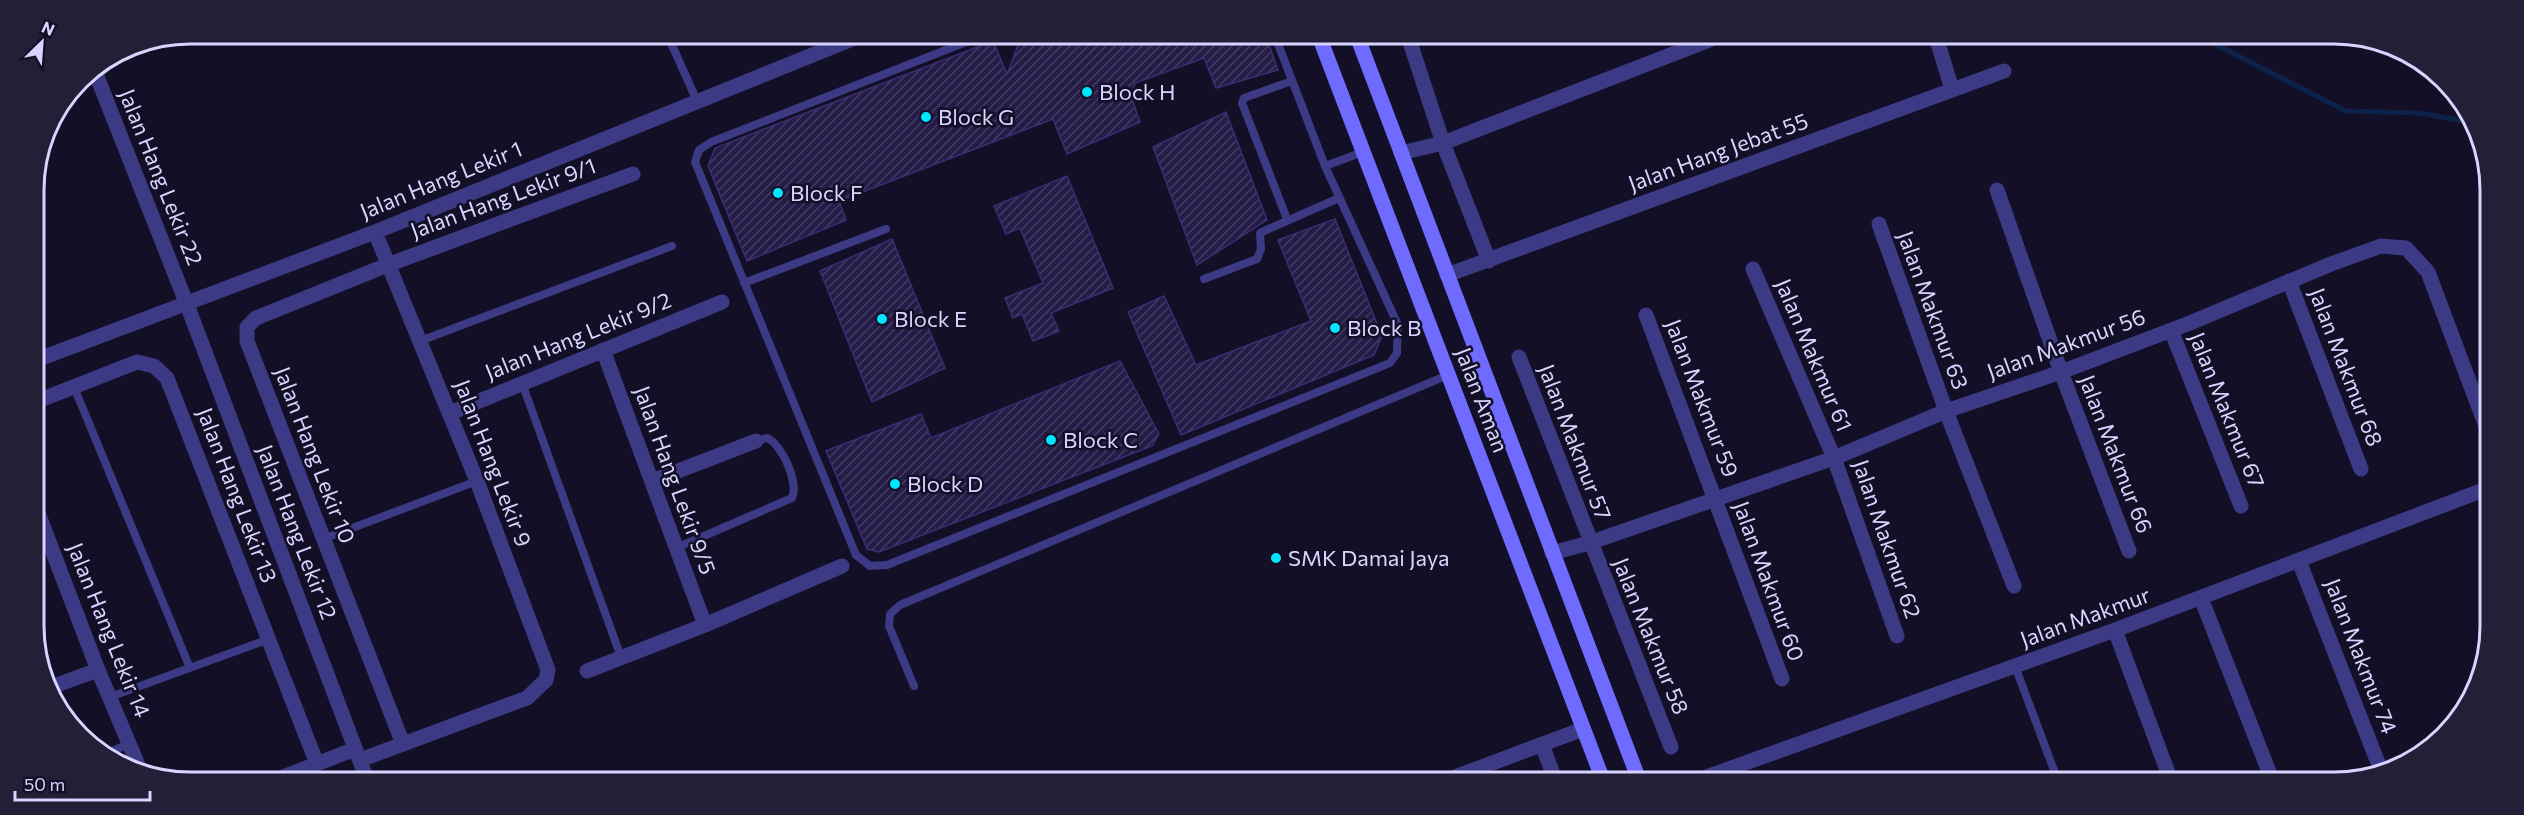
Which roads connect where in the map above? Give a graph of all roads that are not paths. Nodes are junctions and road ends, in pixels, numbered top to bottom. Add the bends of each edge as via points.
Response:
1 (671, 44) edge
2 (840, 44) edge
3 (961, 44) edge
4 (1278, 44) edge
5 (1322, 44) edge
6 (1360, 44) edge
7 (1411, 44) edge
8 (1700, 44) edge
9 (1938, 44) edge
10 (2004, 71) dead end
11 (97, 77) edge
12 (1292, 81) junction
13 (1952, 89) junction
14 (697, 101) junction
15 (1443, 143) junction
16 (1363, 152) junction
17 (1401, 153) junction
18 (1325, 166) junction
19 (633, 174) dead end
20 (1997, 190) dead end
21 (1339, 198) junction
22 (1287, 219) junction
23 (1879, 224) dead end
24 (886, 228) dead end
25 (375, 232) junction
26 (672, 246) dead end
27 (1489, 261) junction
28 (390, 264) junction
29 (1753, 269) dead end
30 (1447, 275) junction
31 (1204, 279) dead end
32 (2289, 281) junction
33 (744, 283) junction
34 (186, 302) junction
35 (722, 302) dead end
36 (1646, 315) dead end
37 (2171, 330) junction
38 (420, 341) junction
39 (603, 350) junction
40 (44, 357) edge
41 (1519, 357) dead end
42 (2061, 372) junction
43 (1448, 375) junction
44 (522, 383) junction
45 (74, 387) junction
46 (44, 398) edge
47 (2480, 410) edge
48 (1946, 411) junction
49 (450, 413) junction
50 (756, 441) joint
51 (1834, 458) junction
52 (2361, 469) dead end
53 (477, 481) junction
54 (652, 481) junction
55 (2480, 491) edge
56 (1715, 498) junction
57 (2241, 506) dead end
58 (44, 529) edge
59 (322, 539) junction
60 (1589, 543) junction
61 (676, 548) junction
62 (2129, 551) dead end
63 (1552, 553) junction
64 (2299, 561) junction
65 (842, 566) dead end
66 (2014, 586) dead end
67 (2201, 598) junction
68 (705, 625) junction
69 (2115, 630) junction
70 (1897, 636) dead end
71 (269, 639) junction
72 (621, 657) junction
73 (2015, 666) junction
74 (190, 668) junction
75 (98, 670) junction
76 (586, 671) dead end
77 (1782, 679) dead end
78 (57, 685) edge
79 (914, 686) dead end
80 (110, 697) junction
81 (1583, 729) junction
82 (130, 744) junction
83 (403, 744) junction
84 (1542, 744) junction
85 (1671, 747) dead end
86 (114, 750) edge
87 (357, 755) junction
88 (137, 762) edge
89 (317, 764) junction
90 (2379, 765) edge
91 (1476, 771) edge
92 (1553, 771) edge
93 (1600, 771) edge
94 (1636, 771) edge
95 (1722, 771) edge
96 (2054, 771) edge
97 (2167, 771) edge
98 (2269, 771) edge
99 (296, 772) edge
100 (364, 772) edge

1 - 14 lane
2 - 14 street, Jalan Hang Lekir 1
3 - 33 lane via 699,150 695,162
4 - 12 lane
5 - 16 main road, Jalan Aman
6 - 17 main road, Jalan Aman
7 - 15 street
8 - 15 street
9 - 13 street
10 - 13 street, Jalan Hang Jebat 55
11 - 34 street, Jalan Hang Lekir 22
12 - 18 lane
12 - 22 lane via 1244,98 1242,103
13 - 27 street, Jalan Hang Jebat 55
14 - 25 street, Jalan Hang Lekir 1
15 - 17 street
15 - 27 street
16 - 18 lane
16 - 43 main road, Jalan Aman
17 - 30 main road, Jalan Aman
18 - 21 lane
19 - 28 street, Jalan Hang Lekir 9/1
20 - 42 street, Jalan Makmur 66
21 - 22 lane
21 - 33 lane via 1398,326 1397,352 1390,363 887,565 870,566 856,555
22 - 31 lane via 1260,233 1257,259
23 - 48 street, Jalan Makmur 63
24 - 33 lane
25 - 28 street, Jalan Hang Lekir 9
25 - 34 street, Jalan Hang Lekir 1
26 - 38 lane
27 - 30 street, Jalan Hang Jebat 55
28 - 38 street, Jalan Hang Lekir 9
28 - 59 street, Jalan Hang Lekir 10 via 256,318 248,327 247,341
29 - 51 street, Jalan Makmur 61
30 - 63 main road, Jalan Aman
32 - 37 street, Jalan Makmur 56
32 - 47 street, Jalan Makmur 56 via 2382,246 2406,248 2428,272
32 - 52 street, Jalan Makmur 68
34 - 40 street, Jalan Hang Lekir 1
34 - 87 street, Jalan Hang Lekir 12
35 - 39 street, Jalan Hang Lekir 9/2
36 - 56 street, Jalan Makmur 59
37 - 42 street, Jalan Makmur 56
37 - 57 street, Jalan Makmur 67
38 - 49 street, Jalan Hang Lekir 9
39 - 44 street, Jalan Hang Lekir 9/2
39 - 54 street, Jalan Hang Lekir 9/5
41 - 60 street, Jalan Makmur 57
42 - 48 street, Jalan Makmur 56
42 - 62 street, Jalan Makmur 66
43 - 79 lane via 900,605 890,614 889,626
43 - 81 main road, Jalan Aman
44 - 49 street, Jalan Hang Lekir 9/2
44 - 72 lane
45 - 46 street, Jalan Hang Lekir 13
45 - 71 street, Jalan Hang Lekir 13 via 136,362 154,366 167,378
45 - 74 lane
48 - 51 street, Jalan Makmur 56
48 - 66 street, Jalan Makmur 63
49 - 53 street, Jalan Hang Lekir 9
50 - 54 street
50 - 61 lane via 767,438 778,447 794,484 792,498
51 - 56 street, Jalan Makmur 56
51 - 70 street, Jalan Makmur 62
53 - 59 lane
53 - 83 street, Jalan Hang Lekir 9 via 548,670 546,680 527,698
54 - 61 street, Jalan Hang Lekir 9/5
55 - 64 street, Jalan Makmur
56 - 60 street, Jalan Makmur 56
56 - 77 street, Jalan Makmur 60
58 - 75 street, Jalan Hang Lekir 14
59 - 83 street, Jalan Hang Lekir 10
60 - 63 street, Jalan Makmur 56
60 - 85 street, Jalan Makmur 58
61 - 68 street, Jalan Hang Lekir 9/5
63 - 94 main road, Jalan Aman
64 - 67 street, Jalan Makmur
64 - 90 street, Jalan Makmur 74
65 - 68 street
67 - 69 street, Jalan Makmur
67 - 98 street
68 - 72 street
69 - 73 street, Jalan Makmur
69 - 97 street
71 - 74 lane
71 - 89 street, Jalan Hang Lekir 13
72 - 76 street
73 - 95 street, Jalan Makmur
73 - 96 lane
74 - 80 lane
75 - 78 street
75 - 80 street, Jalan Hang Lekir 14
80 - 82 street, Jalan Hang Lekir 14
81 - 84 street
81 - 93 main road, Jalan Aman
82 - 86 lane
82 - 88 street, Jalan Hang Lekir 14
83 - 87 street
84 - 91 street
84 - 92 street
87 - 89 street
87 - 100 street, Jalan Hang Lekir 12
89 - 99 street

